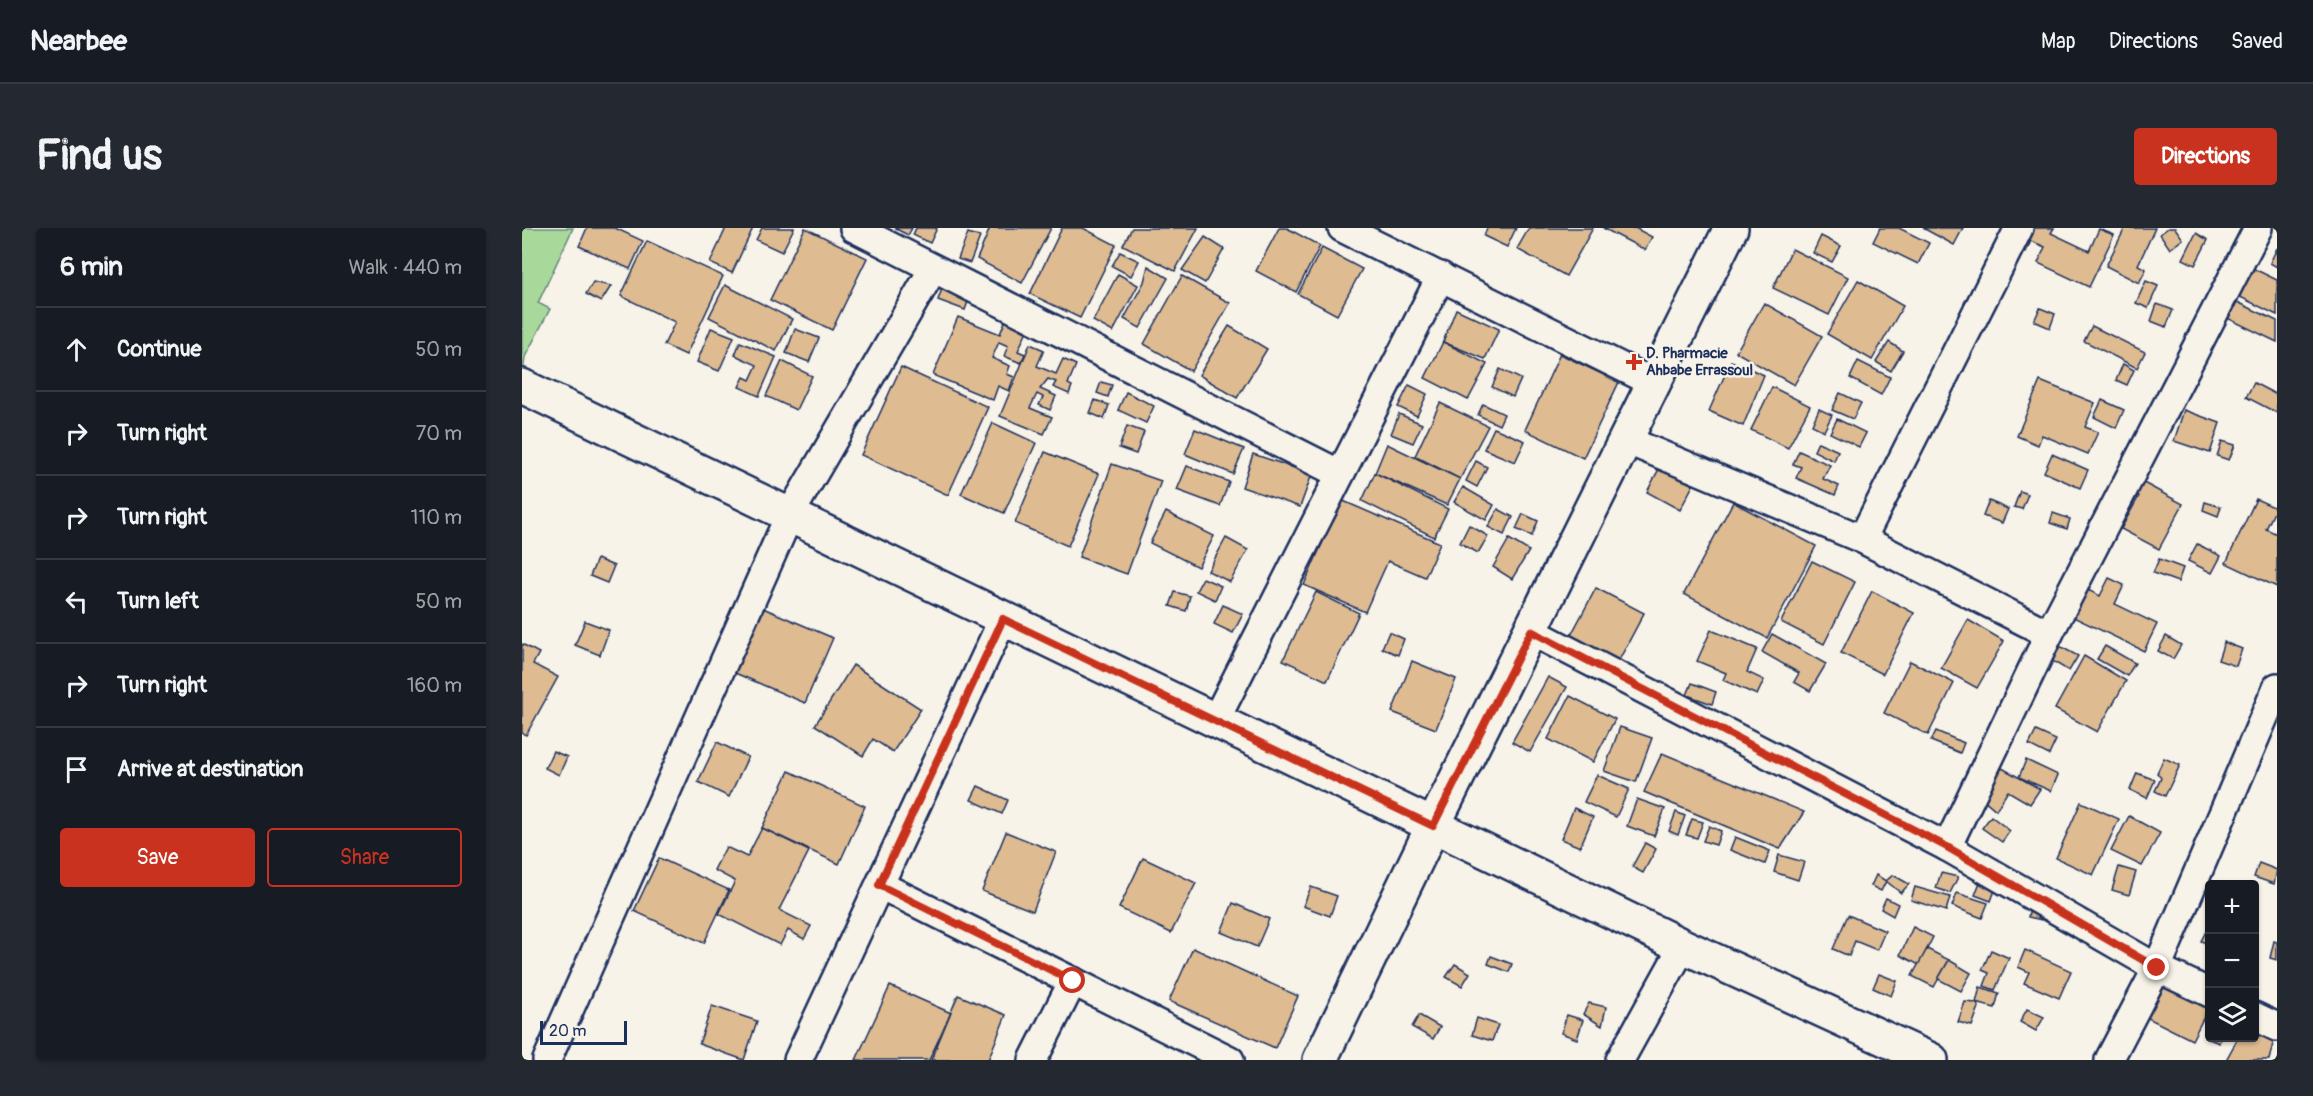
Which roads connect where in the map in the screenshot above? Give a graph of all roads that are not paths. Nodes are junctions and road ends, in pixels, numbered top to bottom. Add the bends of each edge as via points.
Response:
1 (854, 228) edge
2 (1342, 228) edge
3 (1731, 228) edge
4 (2019, 228) edge
5 (2258, 228) edge
6 (933, 269) junction
7 (1441, 276) junction
8 (1654, 383) junction
9 (522, 386) edge
10 (1626, 440) junction
11 (1340, 474) junction
12 (789, 516) junction
13 (1862, 538) junction
14 (1003, 619) junction
15 (1531, 631) junction
16 (2049, 634) junction
17 (2277, 687) edge
18 (1215, 722) junction
19 (1433, 826) junction
20 (1947, 847) junction
21 (879, 885) junction
22 (1683, 946) junction
23 (2157, 968) junction
24 (1073, 981) junction
25 (2205, 991) edge
26 (2259, 1018) edge
27 (2277, 1027) edge
28 (1322, 1059) edge
29 (547, 1060) edge
30 (798, 1060) edge
31 (1033, 1060) edge
32 (1230, 1060) edge
33 (1620, 1060) edge
34 (1931, 1060) edge
35 (2109, 1060) edge

1 - 6 street
2 - 7 street
3 - 8 street
4 - 13 street
5 - 16 street
6 - 11 street
6 - 12 street
7 - 8 street
7 - 11 street
8 - 10 street
9 - 12 street
10 - 13 street
10 - 15 street
11 - 18 street
12 - 14 street
12 - 29 street
13 - 16 street
14 - 18 street
14 - 21 street
15 - 19 street
15 - 20 street
16 - 20 street
17 - 23 street
18 - 19 street
19 - 22 street
19 - 28 street
20 - 23 street
21 - 24 street
21 - 30 street
22 - 33 street
22 - 34 street
23 - 25 street
23 - 35 street
24 - 31 street
24 - 32 street
26 - 27 street

